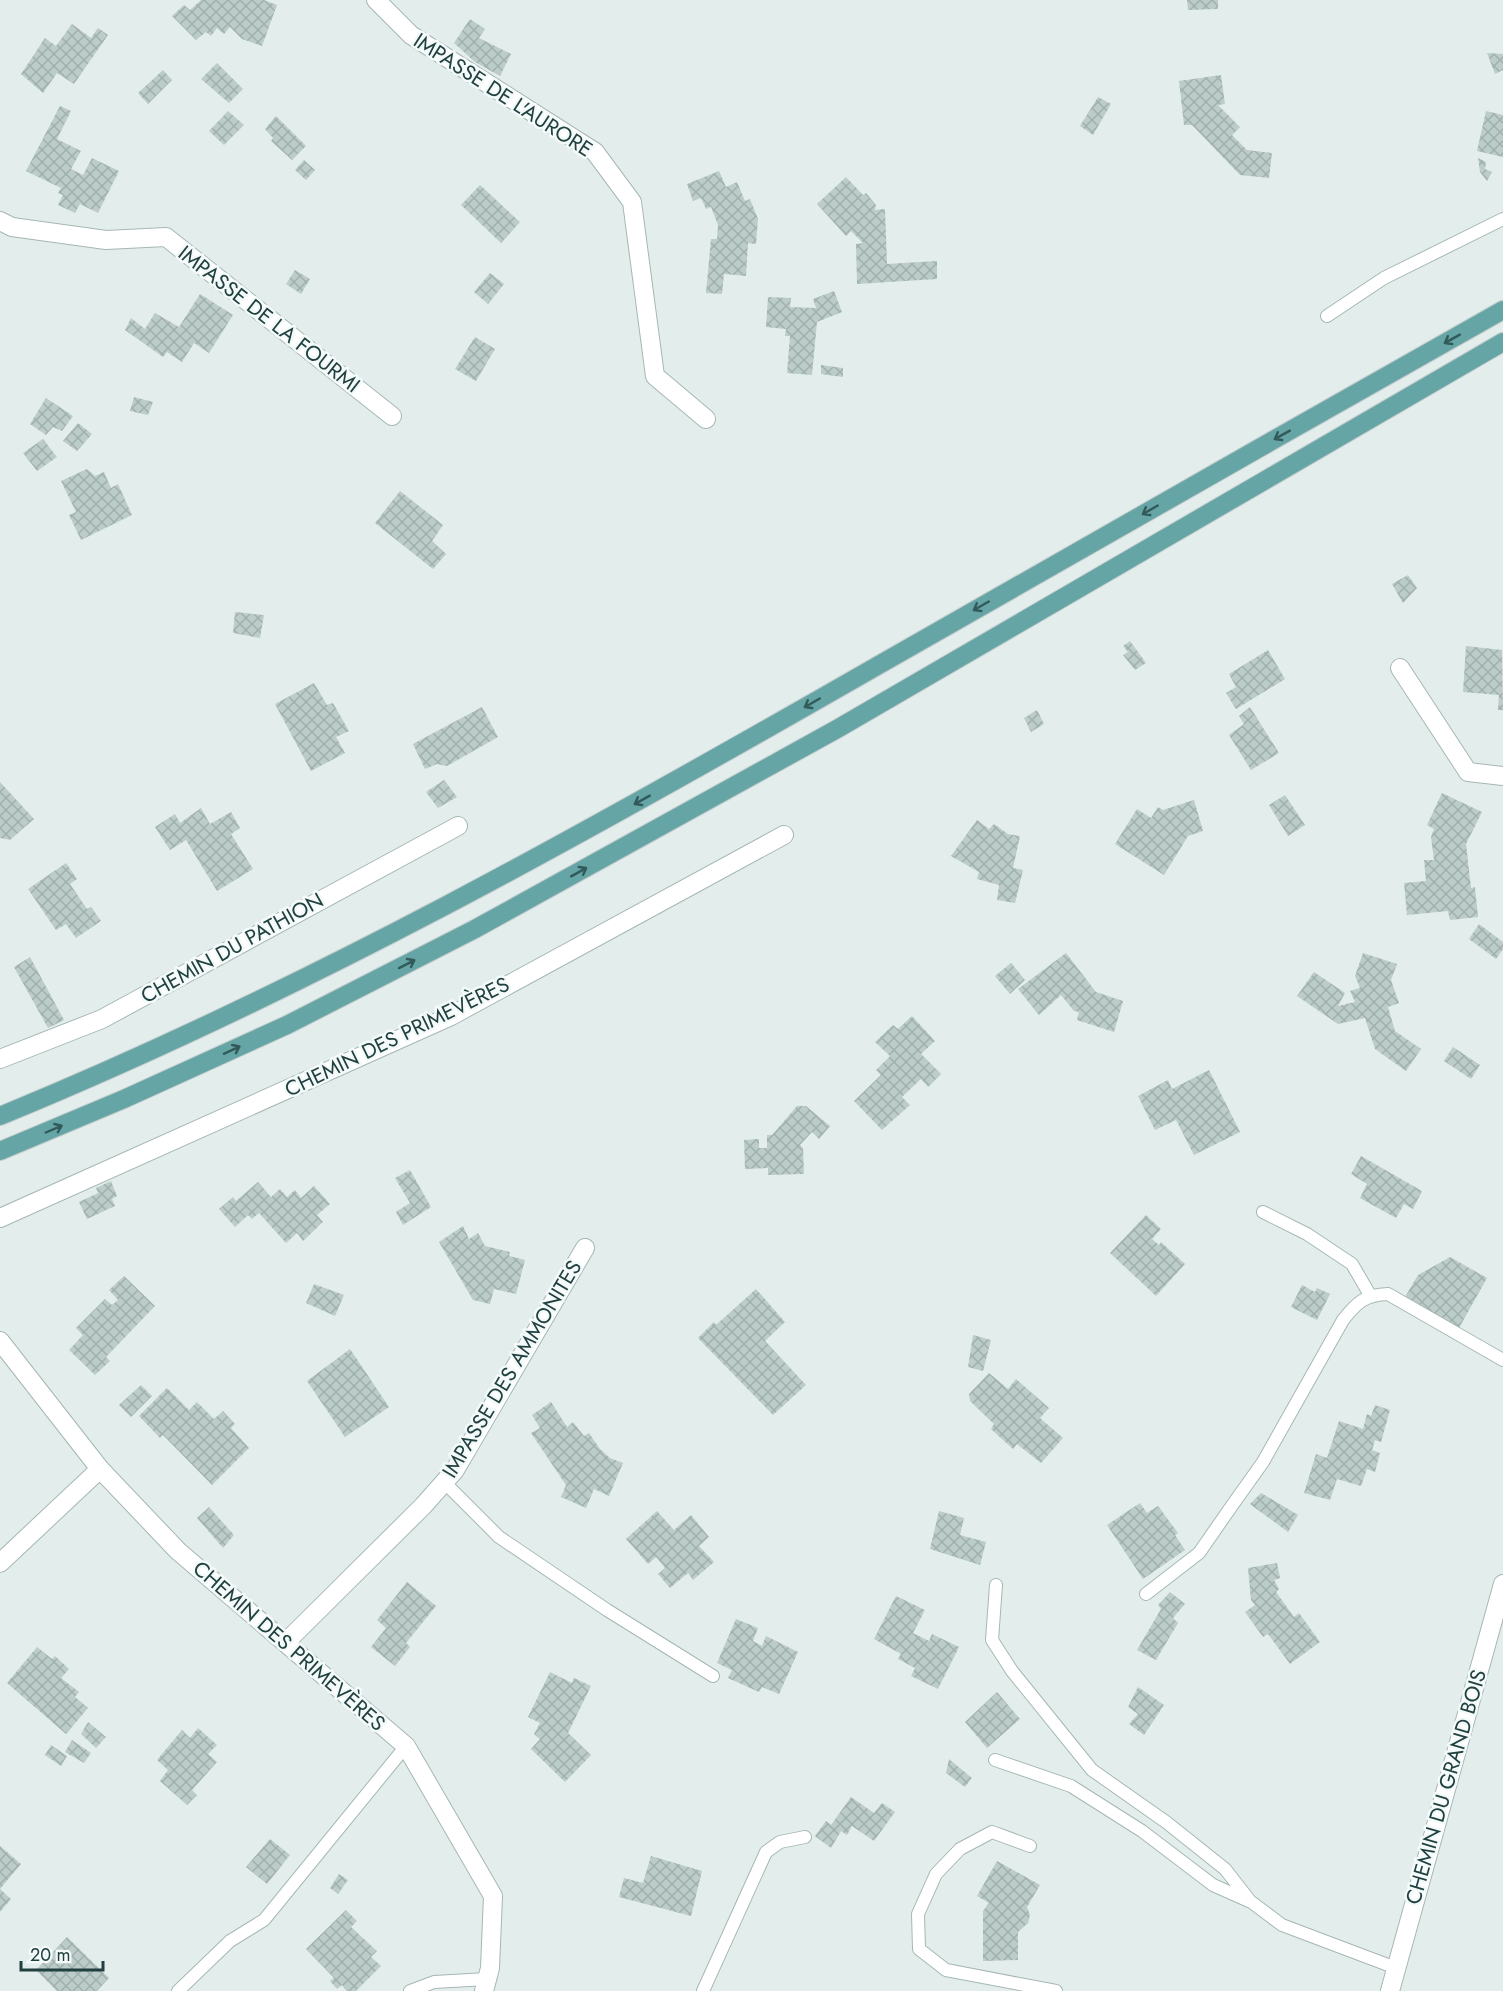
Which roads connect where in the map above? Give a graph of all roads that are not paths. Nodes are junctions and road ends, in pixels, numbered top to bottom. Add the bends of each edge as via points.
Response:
1 (376, 0) edge
2 (1503, 219) edge
3 (0, 221) edge
4 (1503, 310) edge
5 (1327, 316) dead end
6 (1503, 342) edge
7 (392, 416) dead end
8 (706, 419) dead end
9 (1400, 668) dead end
10 (1503, 776) edge
11 (458, 826) dead end
12 (784, 835) dead end
13 (0, 1059) edge
14 (0, 1116) edge
15 (0, 1151) edge
16 (1263, 1212) dead end
17 (0, 1218) edge
18 (585, 1248) dead end
19 (1370, 1294) junction
20 (0, 1341) edge
21 (1503, 1360) edge
22 (100, 1469) junction
23 (444, 1482) junction
24 (0, 1563) edge
25 (1503, 1584) edge
26 (996, 1585) dead end
27 (1146, 1594) dead end
28 (286, 1642) junction
29 (713, 1676) dead end
30 (406, 1746) junction
31 (995, 1760) dead end
32 (805, 1837) dead end
33 (1030, 1846) dead end
34 (1250, 1901) junction
35 (1396, 1968) junction
36 (485, 1985) edge
37 (178, 1991) edge
38 (410, 1991) edge
39 (703, 1991) edge
40 (1056, 1991) edge
41 (1390, 1991) edge

1 - 8 street, IMPASSE DE L'AURORE via 411,35 595,152 632,202 655,376
2 - 5 lane via 1384,278
3 - 7 street, IMPASSE DE LA FOURMI via 106,240 166,237
4 -> 14 main road via 639,802 453,903 264,999 103,1074
15 -> 6 main road via 124,1100 287,1025 485,924 837,729
9 - 10 street via 1468,772
11 - 13 street, CHEMIN DU PATHION via 102,1019
12 - 17 street, CHEMIN DES PRIMEVÈRES via 451,1016
16 - 19 lane via 1307,1234 1352,1264
18 - 23 street, IMPASSE DES AMMONITES via 455,1470
19 - 21 lane via 1388,1294
19 - 27 lane via 1357,1302 1343,1320 1263,1462 1199,1553
20 - 22 street, CHEMIN DES PRIMEVÈRES
22 - 24 street
22 - 28 street, CHEMIN DES PRIMEVÈRES via 178,1551
23 - 28 street, IMPASSE DES AMMONITES
23 - 29 lane via 499,1536
25 - 35 street, CHEMIN DU GRAND BOIS
26 - 34 lane via 992,1640 1012,1671 1092,1770 1225,1869
28 - 30 street, CHEMIN DES PRIMEVÈRES
30 - 36 street, CHEMIN DES PRIMEVÈRES via 493,1896
30 - 37 lane via 264,1920 230,1941
31 - 34 lane via 1071,1786 1213,1885
32 - 39 lane via 780,1842 766,1852
33 - 40 lane via 992,1833 960,1848 936,1874 918,1914 919,1949 946,1970
34 - 35 lane via 1282,1925
35 - 41 street, CHEMIN DU GRAND BOIS
36 - 38 lane via 434,1982

